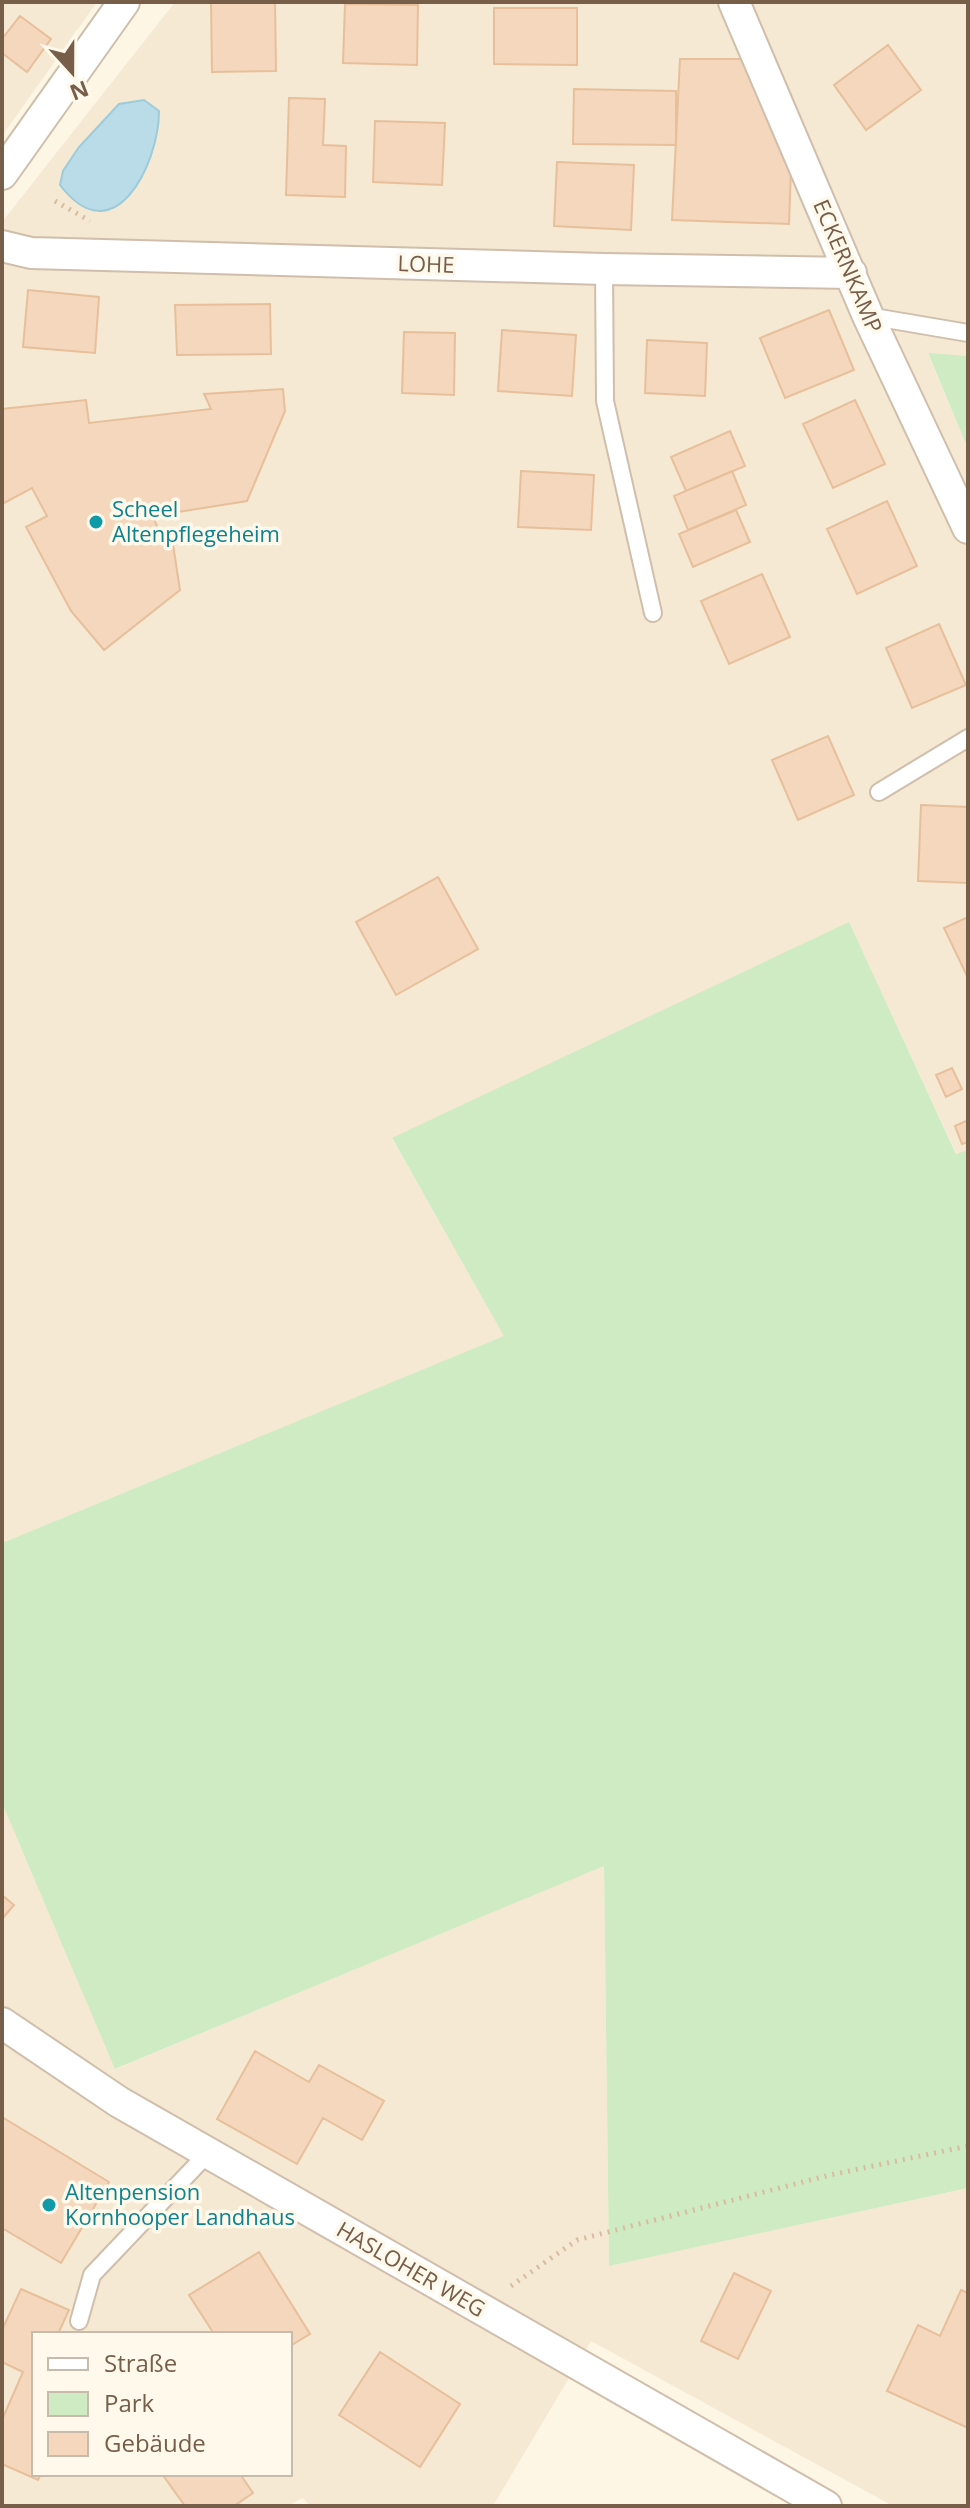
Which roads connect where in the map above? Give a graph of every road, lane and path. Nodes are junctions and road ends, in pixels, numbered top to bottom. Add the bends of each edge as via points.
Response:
1 (124, 2) edge
2 (734, 2) edge
3 (2, 174) edge
4 (55, 201) dead end
5 (94, 223) dead end
6 (2, 246) edge
7 (604, 269) junction
8 (851, 273) junction
9 (868, 316) junction
10 (968, 333) edge
11 (968, 528) edge
12 (653, 613) dead end
13 (968, 738) edge
14 (879, 792) dead end
15 (2, 2023) edge
16 (968, 2146) edge
17 (208, 2153) junction
18 (479, 2308) junction
19 (79, 2321) dead end
20 (826, 2506) edge

1 - 3 street
2 - 8 street, ECKERNKAMP
4 - 5 path
6 - 7 street, LOHE via 31,253
7 - 8 street, LOHE
7 - 12 lane via 605,401
8 - 9 street, ECKERNKAMP
9 - 10 lane
9 - 11 street, ECKERNKAMP
13 - 14 lane
15 - 17 street, HASLOHER WEG via 119,2102
16 - 18 path via 830,2175 577,2240
17 - 18 street, HASLOHER WEG
17 - 19 lane via 92,2275
18 - 20 street, HASLOHER WEG

